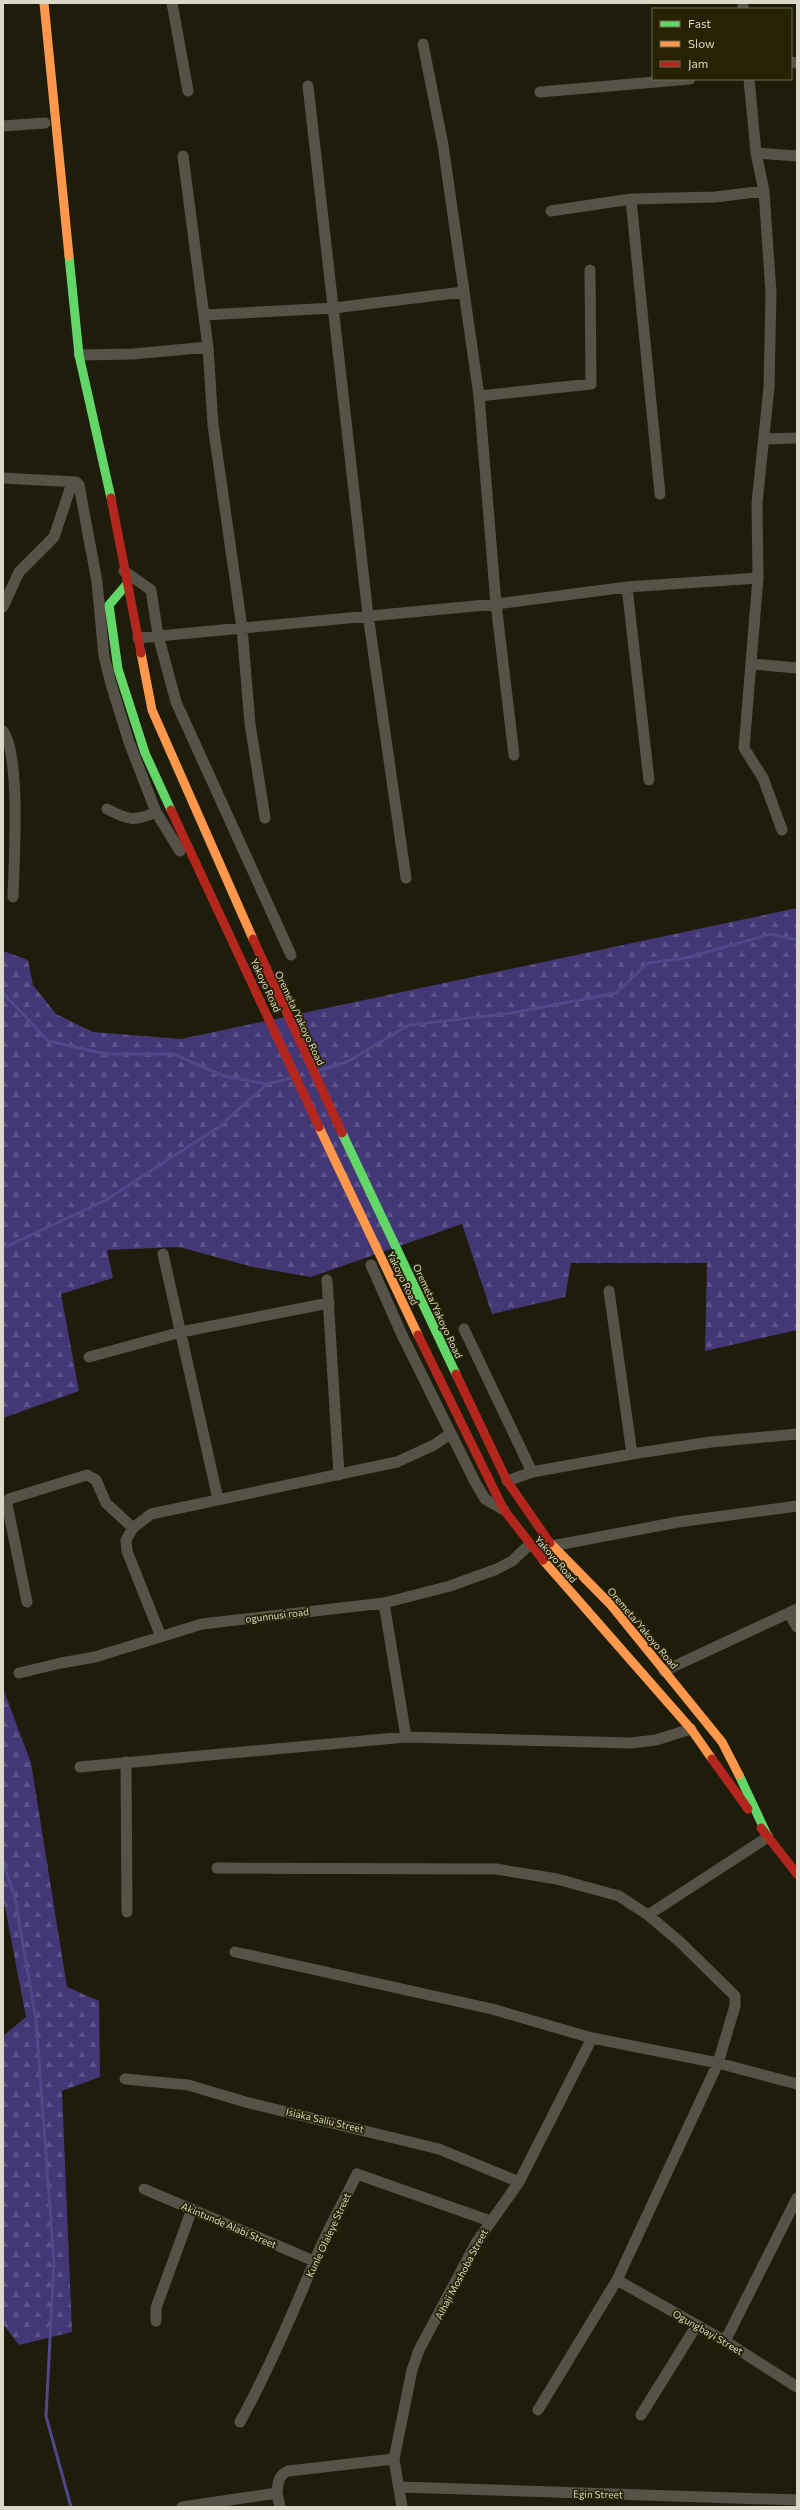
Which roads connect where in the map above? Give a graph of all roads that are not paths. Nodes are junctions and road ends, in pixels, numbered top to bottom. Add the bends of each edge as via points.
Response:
1 (44, 3) edge
2 (172, 3) edge
3 (423, 44) dead end
4 (678, 80) edge
5 (749, 80) edge
6 (308, 86) dead end
7 (188, 91) dead end
8 (540, 92) dead end
9 (45, 124) dead end
10 (3, 126) edge
11 (756, 153) junction
12 (183, 156) dead end
13 (797, 156) edge
14 (764, 191) junction
15 (631, 199) junction
16 (551, 211) dead end
17 (590, 270) dead end
18 (463, 292) junction
19 (334, 308) junction
20 (204, 315) junction
21 (208, 347) junction
22 (79, 355) junction
23 (479, 396) junction
24 (797, 438) edge
25 (765, 439) junction
26 (3, 478) edge
27 (72, 483) junction
28 (660, 494) dead end
29 (124, 571) junction
30 (758, 578) junction
31 (127, 584) junction
32 (627, 588) junction
33 (496, 604) junction
34 (3, 608) edge
35 (368, 615) junction
36 (242, 628) junction
37 (158, 635) junction
38 (138, 638) junction
39 (752, 664) junction
40 (797, 668) edge
41 (3, 731) edge
42 (514, 756) dead end
43 (649, 780) dead end
44 (107, 809) dead end
45 (156, 812) junction
46 (265, 818) dead end
47 (782, 830) dead end
48 (180, 851) dead end
49 (406, 878) dead end
50 (13, 897) dead end
51 (291, 955) dead end
52 (163, 1254) dead end
53 (371, 1265) dead end
54 (327, 1280) dead end
55 (609, 1291) dead end
56 (329, 1303) junction
57 (464, 1329) dead end
58 (181, 1332) junction
59 (89, 1357) dead end
60 (450, 1434) junction
61 (797, 1434) edge
62 (632, 1454) junction
63 (532, 1472) junction
64 (339, 1475) junction
65 (507, 1481) junction
66 (218, 1499) junction
67 (797, 1506) edge
68 (504, 1510) junction
69 (133, 1528) junction
70 (529, 1545) junction
71 (552, 1546) junction
72 (27, 1602) dead end
73 (384, 1602) junction
74 (793, 1611) edge
75 (797, 1627) edge
76 (161, 1637) junction
77 (664, 1671) junction
78 (19, 1673) dead end
79 (691, 1729) junction
80 (406, 1737) junction
81 (126, 1762) junction
82 (80, 1767) dead end
83 (768, 1837) junction
84 (217, 1868) dead end
85 (797, 1874) edge
86 (128, 1912) dead end
87 (648, 1915) junction
88 (236, 1952) dead end
89 (592, 2038) junction
90 (718, 2063) junction
91 (125, 2079) dead end
92 (797, 2084) edge
93 (518, 2182) junction
94 (144, 2189) dead end
95 (797, 2198) edge
96 (192, 2209) junction
97 (490, 2221) junction
98 (314, 2261) junction
99 (617, 2280) junction
100 (156, 2321) dead end
101 (697, 2325) junction
102 (725, 2341) junction
103 (797, 2387) edge
104 (538, 2410) dead end
105 (641, 2415) dead end
106 (240, 2422) dead end
107 (394, 2459) junction
108 (400, 2487) junction
109 (278, 2493) junction
110 (797, 2500) edge
111 (182, 2507) edge
112 (280, 2507) edge
113 (402, 2507) edge

1 - 22 main road, Oremeta/Yakoyo Road
2 - 7 street
3 - 18 street via 443,145
4 - 8 street
5 - 11 street
6 - 19 street
9 - 10 street
11 - 13 street
11 - 14 street
12 - 20 street
14 - 15 street via 715,197
14 - 25 street via 771,293
15 - 16 street
15 - 28 street
17 - 23 street via 591,384
18 - 19 street
18 - 23 street
19 - 20 street
19 - 35 street
20 - 21 street
21 - 22 street via 133,354
21 - 36 street via 214,425
22 - 29 main road, Oremeta/Yakoyo Road via 106,474
23 - 33 street
24 - 25 street
25 - 30 street via 757,503
26 - 27 street
27 - 34 street via 54,537 19,572
27 - 45 street via 79,485 97,582 104,656 110,684
29 - 31 main road, Oremeta/Yakoyo Road
29 - 37 street via 151,590
30 - 32 street
30 - 39 street
31 - 38 main road, Oremeta/Yakoyo Road
31 - 68 main road, Yakoyo Road via 109,605 118,669 145,753 436,1373
32 - 33 street
32 - 43 street
33 - 35 street
33 - 42 street
35 - 36 street
35 - 49 street
36 - 37 street
36 - 46 street via 250,724
37 - 38 street
37 - 51 street via 176,702
38 - 65 main road, Oremeta/Yakoyo Road via 152,710 289,1022
39 - 40 street
39 - 47 street via 744,748 763,778
41 - 50 street via 9,739 12,752 15,827
44 - 45 street via 125,818 140,819
45 - 48 street
52 - 58 street
53 - 60 street
54 - 56 street
55 - 62 street
56 - 58 street
56 - 64 street
57 - 63 street
58 - 59 street
58 - 66 street
60 - 64 street via 434,1445 397,1462
60 - 68 street via 485,1499
61 - 62 street via 711,1442
62 - 63 street
63 - 65 street
64 - 66 street
65 - 71 main road, Oremeta/Yakoyo Road
66 - 69 street via 151,1514
67 - 71 street via 678,1522
68 - 70 main road, Yakoyo Road
69 - 72 street via 106,1503 96,1480 87,1475 9,1499 7,1504
69 - 76 street via 126,1540 127,1551
70 - 73 street, ogunnusi road via 512,1561 497,1569 450,1586
70 - 79 main road, Yakoyo Road
71 - 77 main road, Oremeta/Yakoyo Road via 610,1604
73 - 76 street, ogunnusi road via 202,1624
73 - 80 street
74 - 75 street
74 - 77 street
76 - 78 street, ogunnusi road via 95,1657 60,1662
77 - 83 main road, Oremeta/Yakoyo Road via 722,1742
79 - 80 street via 656,1740 631,1743
79 - 83 main road, Yakoyo Road
80 - 81 street
81 - 82 street
81 - 86 street
83 - 85 main road
83 - 87 street
84 - 87 street via 496,1869 558,1879 619,1896
87 - 90 street via 680,1942 735,1996 735,2006
88 - 89 street via 492,2009
89 - 90 street
89 - 93 street, Alhaji Moshoba Street
90 - 92 street
90 - 99 street
91 - 93 street, Isiaka Saliu Street via 188,2085 249,2103 439,2149
93 - 97 street, Alhaji Moshoba Street via 507,2202
94 - 96 street, Akintunde Alabi Street
95 - 102 street
96 - 98 street, Akintunde Alabi Street
96 - 100 street via 156,2308
97 - 98 street, Kunle Olaleye Street via 357,2174
97 - 107 street, Alhaji Moshoba Street via 419,2350 412,2370
98 - 106 street, Kunle Olaleye Street via 296,2308
99 - 101 street, Ogungbayi Street
99 - 104 street
101 - 102 street, Ogungbayi Street
101 - 105 street
102 - 103 street, Ogungbayi Street
107 - 108 street, Alhaji Moshoba Street
107 - 109 street via 288,2471 279,2479
108 - 110 street, Egin Street
108 - 113 street, Alhaji Moshoba Street
109 - 111 street
109 - 112 street

